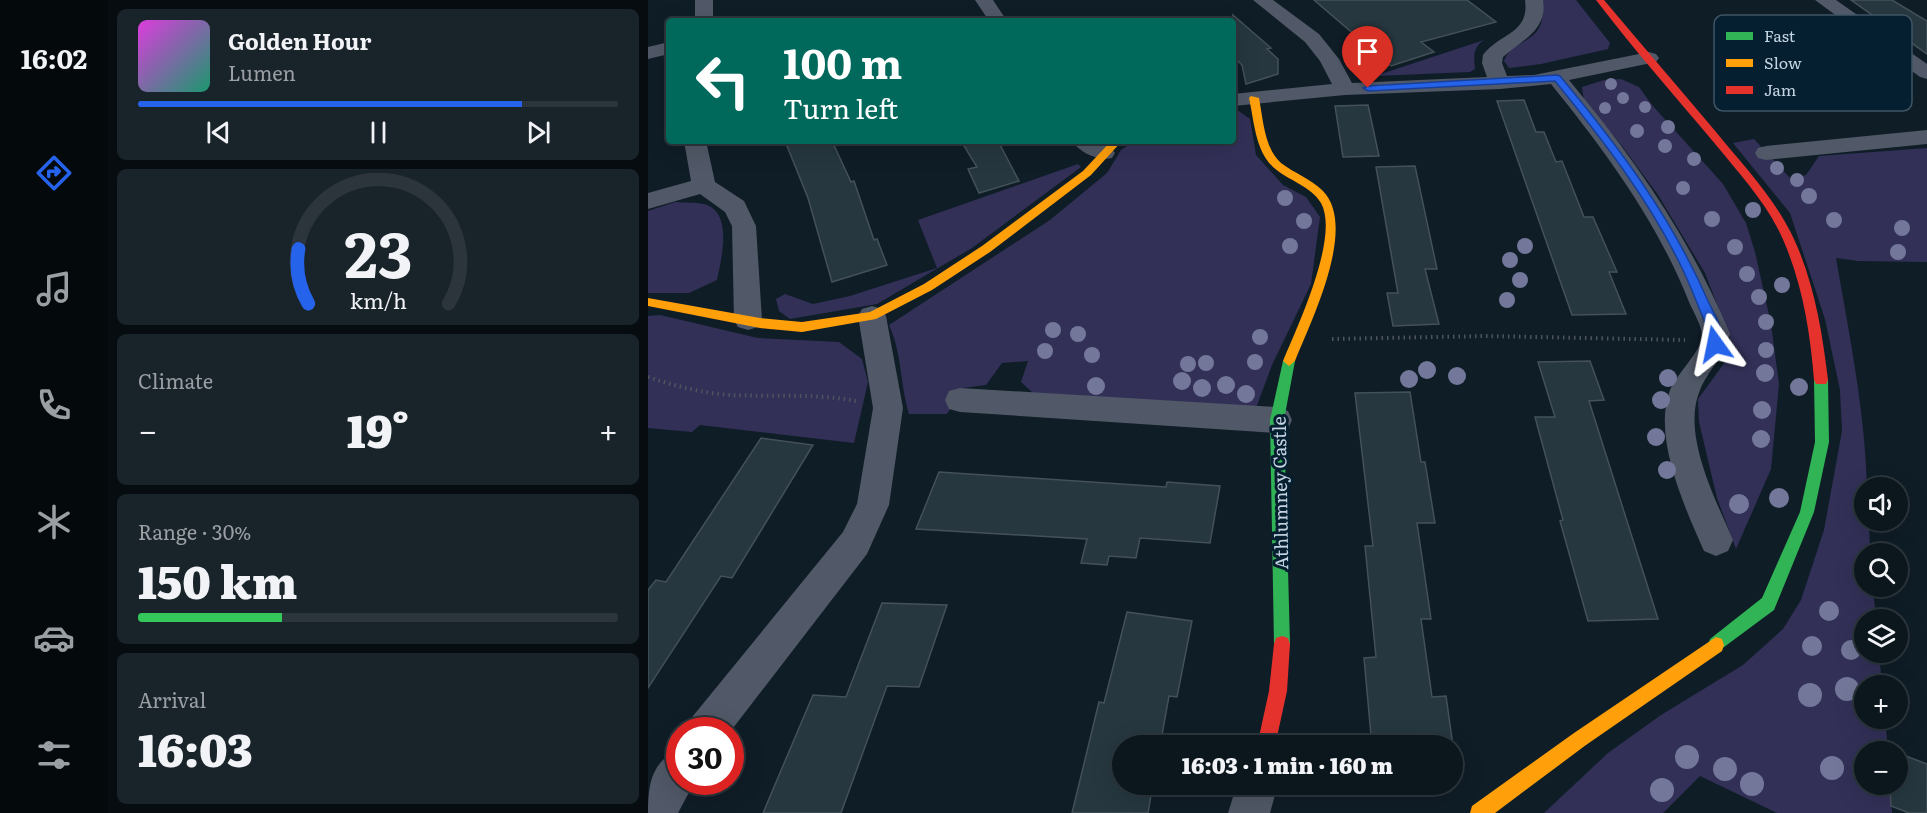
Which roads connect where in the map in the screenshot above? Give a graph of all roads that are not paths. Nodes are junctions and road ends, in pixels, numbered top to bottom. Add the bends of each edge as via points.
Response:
1 (984, 0) edge
2 (1262, 0) edge
3 (1534, 0) edge
4 (1600, 0) edge
5 (1824, 0) edge
6 (1845, 15) edge
7 (996, 18) edge
8 (666, 49) edge
9 (648, 53) edge
10 (1649, 58) junction
11 (1912, 62) edge
12 (1927, 73) edge
13 (1557, 78) junction
14 (1500, 83) junction
15 (1346, 89) junction
16 (1254, 98) junction
17 (1236, 100) edge
18 (1927, 137) edge
19 (696, 144) edge
20 (1111, 147) edge
21 (1766, 153) dead end
22 (704, 185) junction
23 (648, 201) edge
24 (648, 302) edge
25 (872, 316) junction
26 (748, 320) junction
27 (960, 400) dead end
28 (1277, 420) junction
29 (1716, 540) dead end
30 (716, 717) edge
31 (1268, 735) edge
32 (666, 794) edge
33 (1255, 795) edge
34 (655, 813) edge
35 (1249, 813) edge
36 (1479, 813) edge

1 - 7 street
2 - 15 street via 1312,38
3 - 14 street via 1531,25 1493,55
4 - 10 street
5 - 6 street
8 - 9 street
10 - 13 street
10 - 36 street via 1751,181 1791,245 1809,302 1822,392 1822,442 1808,513 1768,604 1707,653
11 - 12 street
13 - 14 street
13 - 29 street via 1612,146 1655,210 1687,266 1716,334 1715,344 1685,390 1679,411 1680,435
14 - 15 street
15 - 16 street
16 - 17 street
16 - 28 street, Athlumney Castle via 1265,148 1276,164 1318,192 1327,203 1332,225 1322,279 1290,358
18 - 21 street
19 - 22 street
20 - 25 street via 1087,173 986,249 928,287
22 - 23 street
22 - 26 street via 735,207 744,226
24 - 26 street
25 - 26 street via 802,327
25 - 30 street via 888,408 873,505 855,543
27 - 28 street
28 - 31 street, Athlumney Castle via 1283,626 1278,691
32 - 34 street
33 - 35 street

